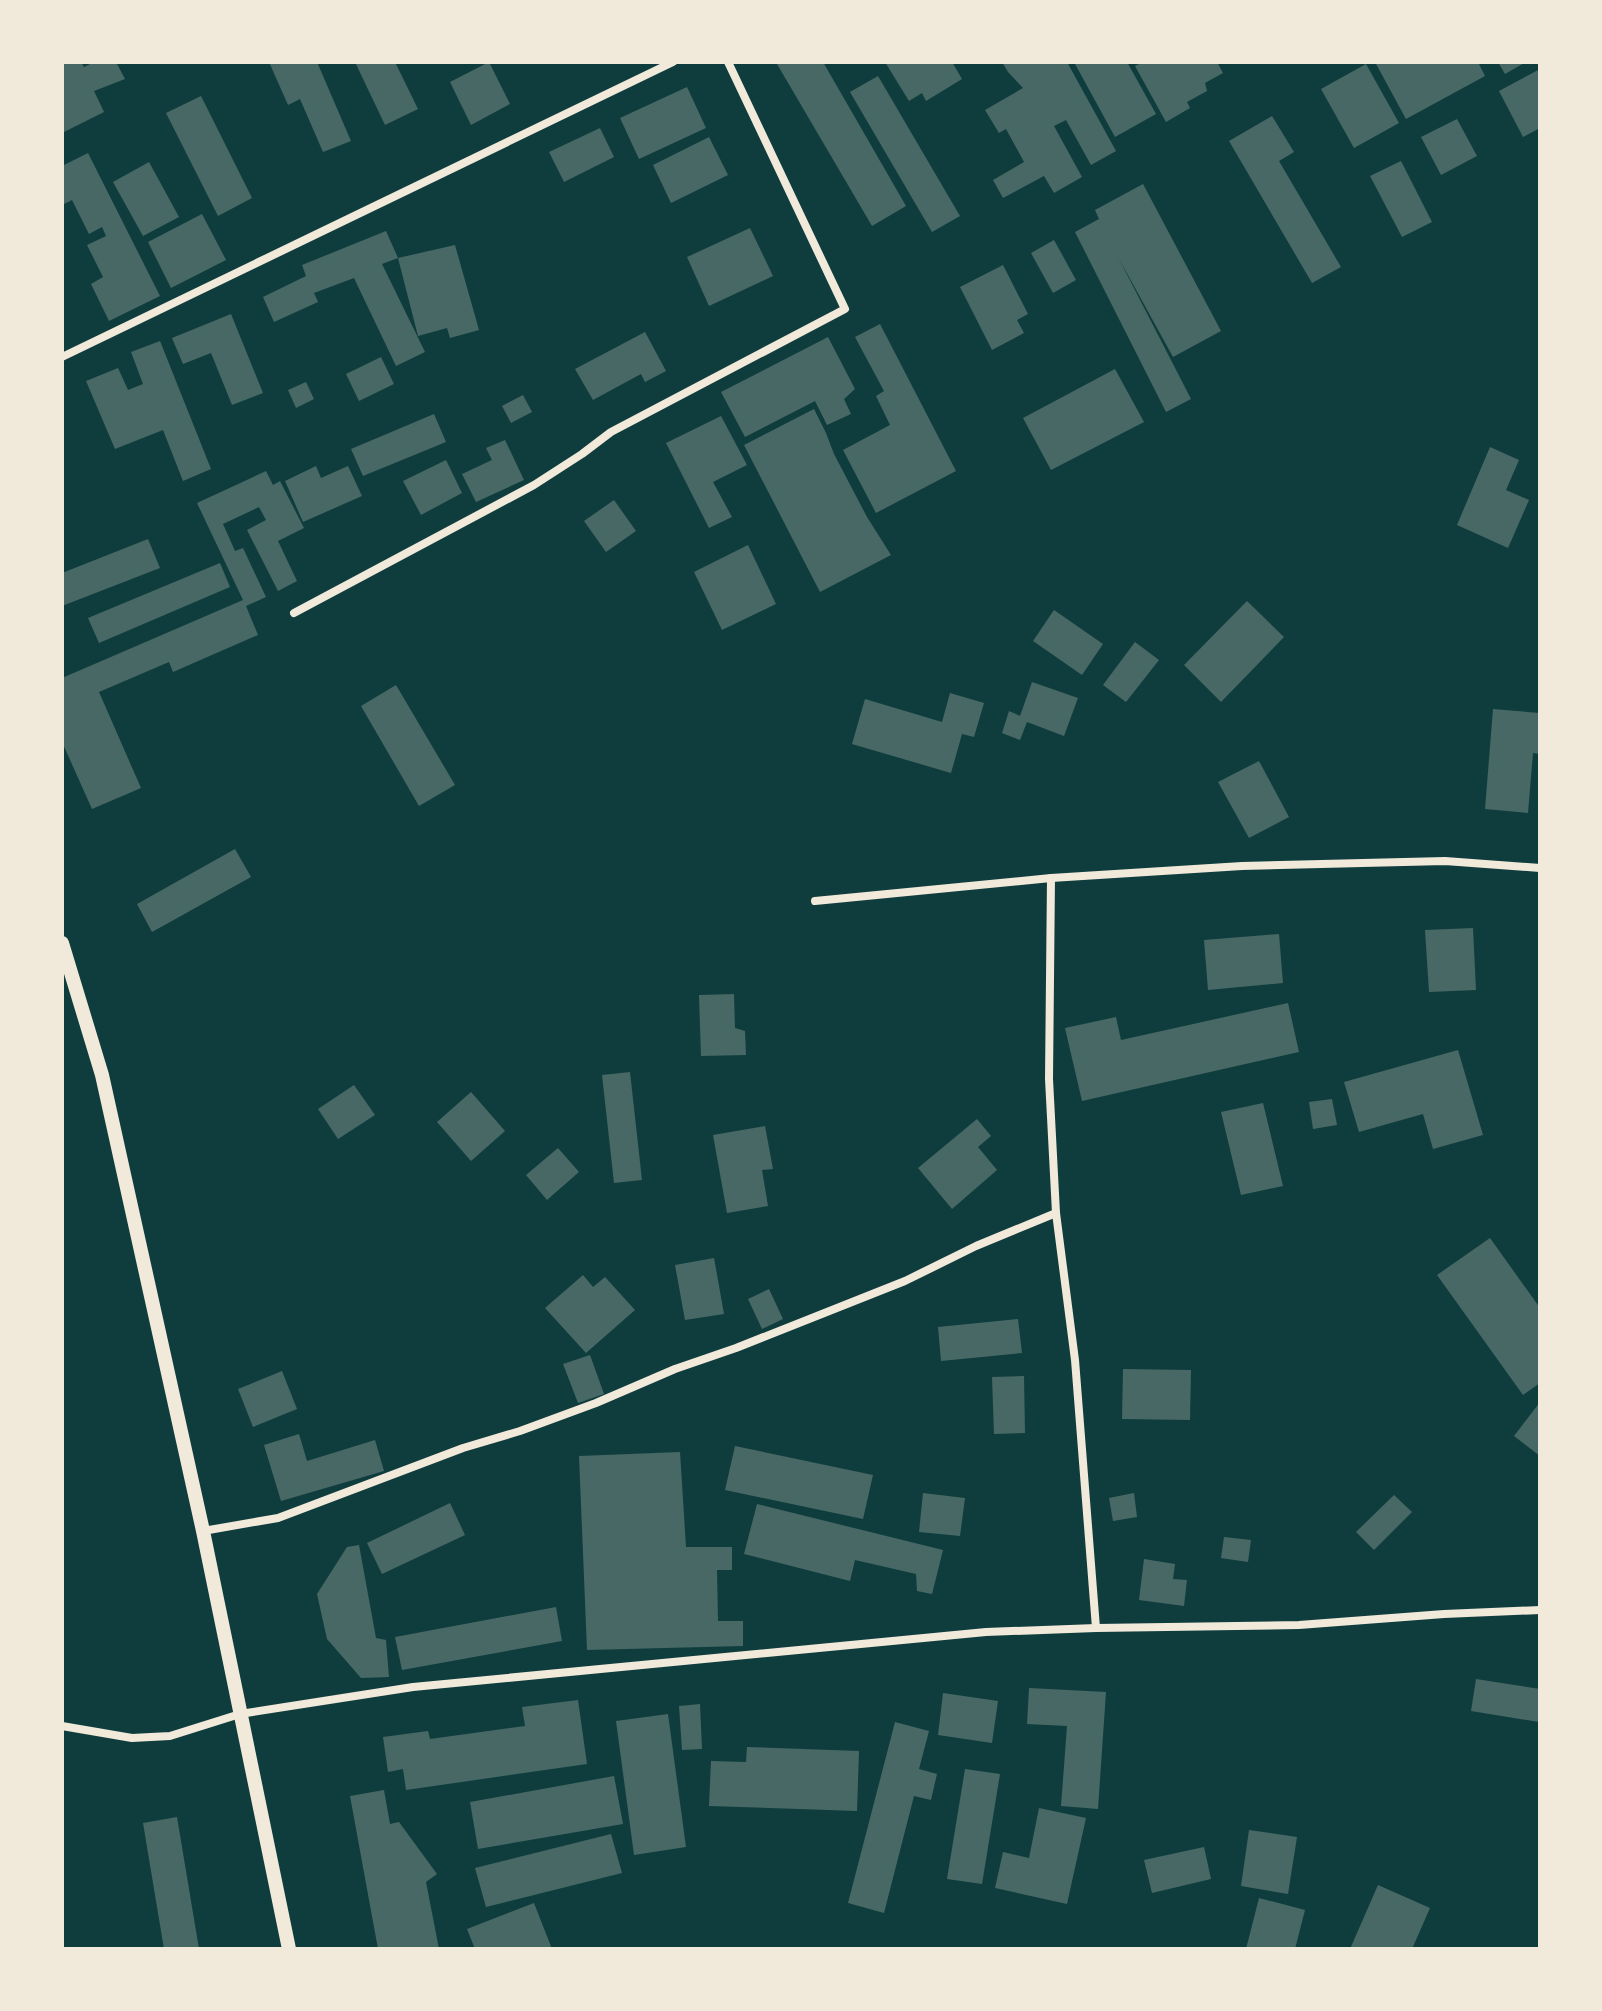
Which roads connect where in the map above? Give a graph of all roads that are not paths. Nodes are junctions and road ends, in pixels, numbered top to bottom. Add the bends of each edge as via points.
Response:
1 (673, 62) edge
2 (728, 62) edge
3 (62, 357) edge
4 (294, 613) dead end
5 (1540, 868) edge
6 (1051, 878) junction
7 (815, 901) dead end
8 (62, 943) edge
9 (1056, 1213) junction
10 (203, 1531) junction
11 (1540, 1610) edge
12 (1096, 1628) junction
13 (240, 1714) junction
14 (62, 1726) edge
15 (289, 1949) edge

1 - 3 street
2 - 4 street via 845,309 611,432 534,485
5 - 6 street via 1445,861
6 - 7 street
6 - 9 street via 1049,1079
8 - 10 street via 102,1075
9 - 10 street via 905,1281 596,1403 278,1518
9 - 12 street via 1075,1360
10 - 13 street
11 - 12 street via 1299,1625
12 - 13 street via 867,1642 413,1687
13 - 14 street via 170,1736 132,1738
13 - 15 street

